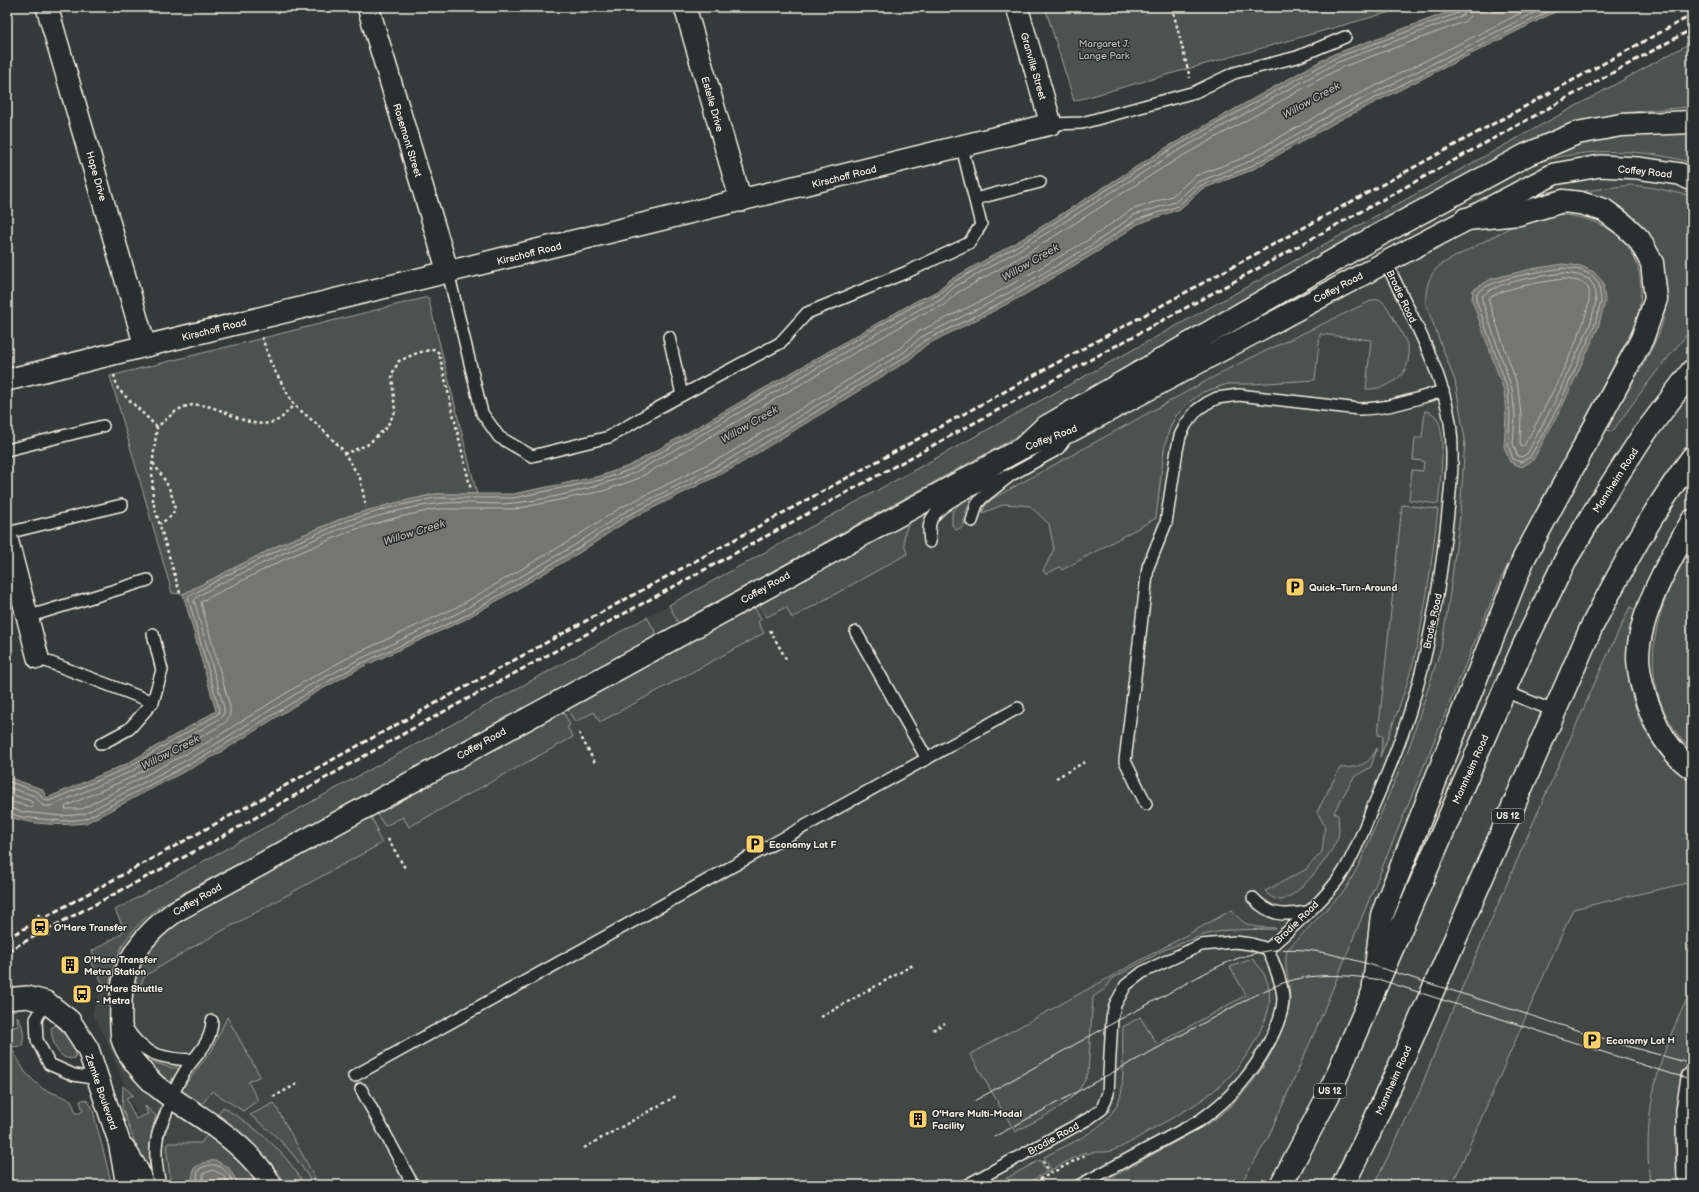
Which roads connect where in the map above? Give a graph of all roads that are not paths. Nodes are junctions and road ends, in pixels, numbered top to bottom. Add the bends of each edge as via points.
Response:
1 (47, 7) edge
2 (368, 7) edge
3 (685, 7) edge
4 (1017, 7) edge
5 (1345, 37) dead end
6 (1692, 122) edge
7 (1051, 124) junction
8 (962, 147) junction
9 (1692, 180) edge
10 (1040, 182) dead end
11 (975, 199) junction
12 (742, 201) junction
13 (1466, 219) junction
14 (1386, 262) junction
15 (448, 272) junction
16 (670, 337) dead end
17 (145, 346) junction
18 (1692, 371) edge
19 (7, 380) edge
20 (1443, 391) junction
21 (682, 395) junction
22 (103, 426) dead end
23 (1071, 431) junction
24 (1024, 447) junction
25 (7, 450) edge
26 (1692, 458) edge
27 (1011, 475) junction
28 (122, 505) dead end
29 (972, 521) dead end
30 (1692, 521) edge
31 (7, 533) edge
32 (7, 539) edge
33 (930, 542) dead end
34 (148, 580) dead end
35 (27, 617) junction
36 (856, 632) dead end
37 (153, 634) dead end
38 (38, 658) joint
39 (1504, 692) junction
40 (153, 702) junction
41 (1018, 708) dead end
42 (1554, 711) junction
43 (101, 744) dead end
44 (927, 759) junction
45 (1692, 768) edge
46 (1146, 804) dead end
47 (1253, 898) dead end
48 (1307, 912) junction
49 (1268, 949) junction
50 (1373, 993) junction
51 (7, 999) edge
52 (46, 1002) junction
53 (121, 1020) junction
54 (212, 1021) dead end
55 (193, 1060) junction
56 (354, 1076) dead end
57 (1692, 1078) edge
58 (98, 1079) junction
59 (361, 1089) dead end
60 (171, 1096) junction
61 (119, 1141) junction
62 (127, 1185) edge
63 (143, 1185) edge
64 (160, 1185) edge
65 (271, 1185) edge
66 (413, 1185) edge
67 (967, 1185) edge
68 (1080, 1185) edge
69 (1281, 1185) edge
70 (1343, 1185) edge
71 (1688, 1185) edge

1 - 17 street, Hope Drive
2 - 15 street, Rosemont Street
3 - 12 street, Estelle Drive
4 - 7 street, Granville Street
5 - 7 lane via 1297,57 1234,73 1195,92 1082,123
6 - 24 main road via 1621,125 1578,132 1526,155 1357,247 1202,336 1044,428
7 - 8 street, Kirschoff Road
8 - 11 lane
8 - 12 street, Kirschoff Road
9 - 13 street, Coffey Road via 1680,174 1600,166 1554,174
10 - 11 lane
11 - 21 lane via 981,225 969,243 907,272 807,313 780,343
12 - 15 street, Kirschoff Road
13 - 14 street, Coffey Road
13 - 50 main road via 1519,214 1563,201 1604,210 1639,239 1652,263 1656,299 1642,339 1524,558 1382,915
14 - 20 lane, Brodie Road
14 - 23 street, Coffey Road
15 - 17 street, Kirschoff Road
15 - 21 lane via 482,413 499,437 532,456 609,437
16 - 21 lane
17 - 19 street, Kirschoff Road
18 - 39 main road, Mannheim Road / US 12 via 1642,437 1600,502 1569,555 1525,643
20 - 46 lane via 1374,409 1240,395 1228,396 1206,403 1192,415 1180,436 1166,523 1148,567 1125,761
20 - 48 lane, Brodie Road via 1450,421 1452,474 1436,604 1421,673 1398,746 1354,852 1342,874
22 - 25 lane
23 - 24 street, Coffey Road
23 - 27 lane via 1058,449
24 - 53 street, Coffey Road via 176,911 146,936 134,954 125,975
26 - 42 main road, Mannheim Road / US 12 via 1665,495 1625,562 1592,626
27 - 29 lane via 982,498 977,504
27 - 33 lane via 989,481 939,510 932,518 928,530
28 - 31 lane
30 - 45 main road via 1665,567 1643,624 1638,658 1643,692 1656,727 1676,753
32 - 35 street
34 - 35 lane
35 - 38 street
36 - 44 lane
37 - 40 lane via 162,670
38 - 40 lane
39 - 42 lane
39 - 50 main road, Mannheim Road / US 12
40 - 43 lane via 129,729
41 - 44 lane
42 - 70 main road, Mannheim Road / US 12 via 1405,1054
44 - 56 lane
47 - 48 lane via 1265,909 1285,916
48 - 49 lane, Brodie Road
49 - 67 lane, Brodie Road via 1235,942 1201,945 1143,972 1126,984 1115,1005 1112,1018 1109,1086 1102,1109
49 - 68 lane, Brodie Road via 1282,987 1282,1007 1274,1033 1251,1073 1216,1109 1199,1121
50 - 69 main road, Mannheim Road / US 12 via 1328,1096
51 - 52 street, Zemke Boulevard via 27,997
52 - 58 street, Zemke Boulevard via 70,1021 88,1049
52 - 58 lane via 36,1019 37,1040 49,1064 74,1075
53 - 55 lane via 133,1040 150,1052 170,1059
53 - 60 street, Coffey Road via 122,1040 130,1056 146,1076
54 - 55 lane via 208,1041
55 - 60 lane
57 - 71 street via 1687,1110
58 - 61 street, Zemke Boulevard
59 - 66 lane
60 - 64 lane via 156,1148
60 - 65 street, Coffey Road via 252,1157
61 - 62 street, Zemke Boulevard
61 - 63 street, Zemke Boulevard via 138,1171

